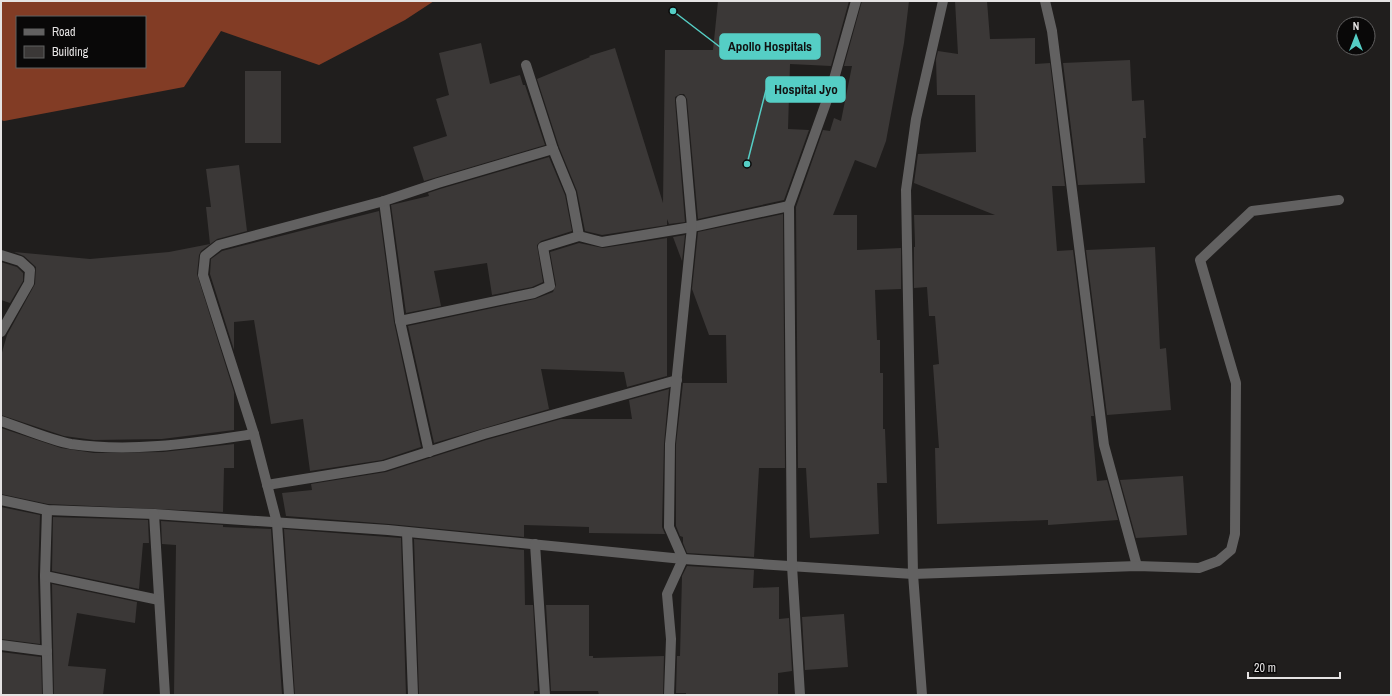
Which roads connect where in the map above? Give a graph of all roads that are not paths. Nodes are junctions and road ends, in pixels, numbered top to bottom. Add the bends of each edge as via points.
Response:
1 (856, 1) edge
2 (943, 1) edge
3 (1045, 1) edge
4 (526, 65) dead end
5 (681, 100) dead end
6 (553, 149) junction
7 (1339, 200) dead end
8 (384, 201) junction
9 (789, 206) junction
10 (692, 227) junction
11 (579, 236) junction
12 (1, 255) edge
13 (400, 321) junction
14 (1, 332) edge
15 (677, 380) junction
16 (1, 421) edge
17 (254, 434) junction
18 (429, 452) junction
19 (267, 485) junction
20 (1, 500) edge
21 (47, 510) junction
22 (154, 514) junction
23 (277, 523) junction
24 (407, 532) junction
25 (535, 544) junction
26 (683, 559) junction
27 (792, 566) junction
28 (1137, 566) junction
29 (913, 574) junction
30 (45, 576) junction
31 (159, 600) junction
32 (1, 645) edge
33 (47, 651) junction
34 (48, 695) edge
35 (165, 695) edge
36 (289, 695) edge
37 (413, 695) edge
38 (545, 695) edge
39 (669, 695) edge
40 (800, 695) edge
41 (922, 695) edge

1 - 9 street via 832,86
2 - 29 street via 916,119 906,190
3 - 28 street via 1052,31 1104,445
4 - 6 street
5 - 10 street
6 - 8 street via 438,182
6 - 11 street via 571,193
7 - 28 street via 1252,211 1200,260 1236,383 1235,534 1230,550 1218,561 1199,568
8 - 13 street
8 - 17 street via 219,245 205,256 203,275
9 - 10 street
9 - 27 street
10 - 11 street via 602,242
10 - 15 street
11 - 13 street via 543,247 550,286 534,294
12 - 14 street via 20,261 30,270 29,283
13 - 18 street
15 - 18 street
15 - 26 street via 670,444 669,527
16 - 17 street via 70,444 126,448 179,445
17 - 19 street
18 - 19 street via 384,466
19 - 23 street
20 - 21 street
21 - 22 street
21 - 30 street
22 - 23 street
22 - 31 street
23 - 24 street
23 - 36 street
24 - 25 street
24 - 37 street
25 - 26 street
25 - 38 street
26 - 27 street
26 - 39 street via 667,594 671,639
27 - 29 street
27 - 40 street
28 - 29 street
29 - 41 street
30 - 31 street
30 - 33 street
31 - 35 street
32 - 33 street
33 - 34 street

